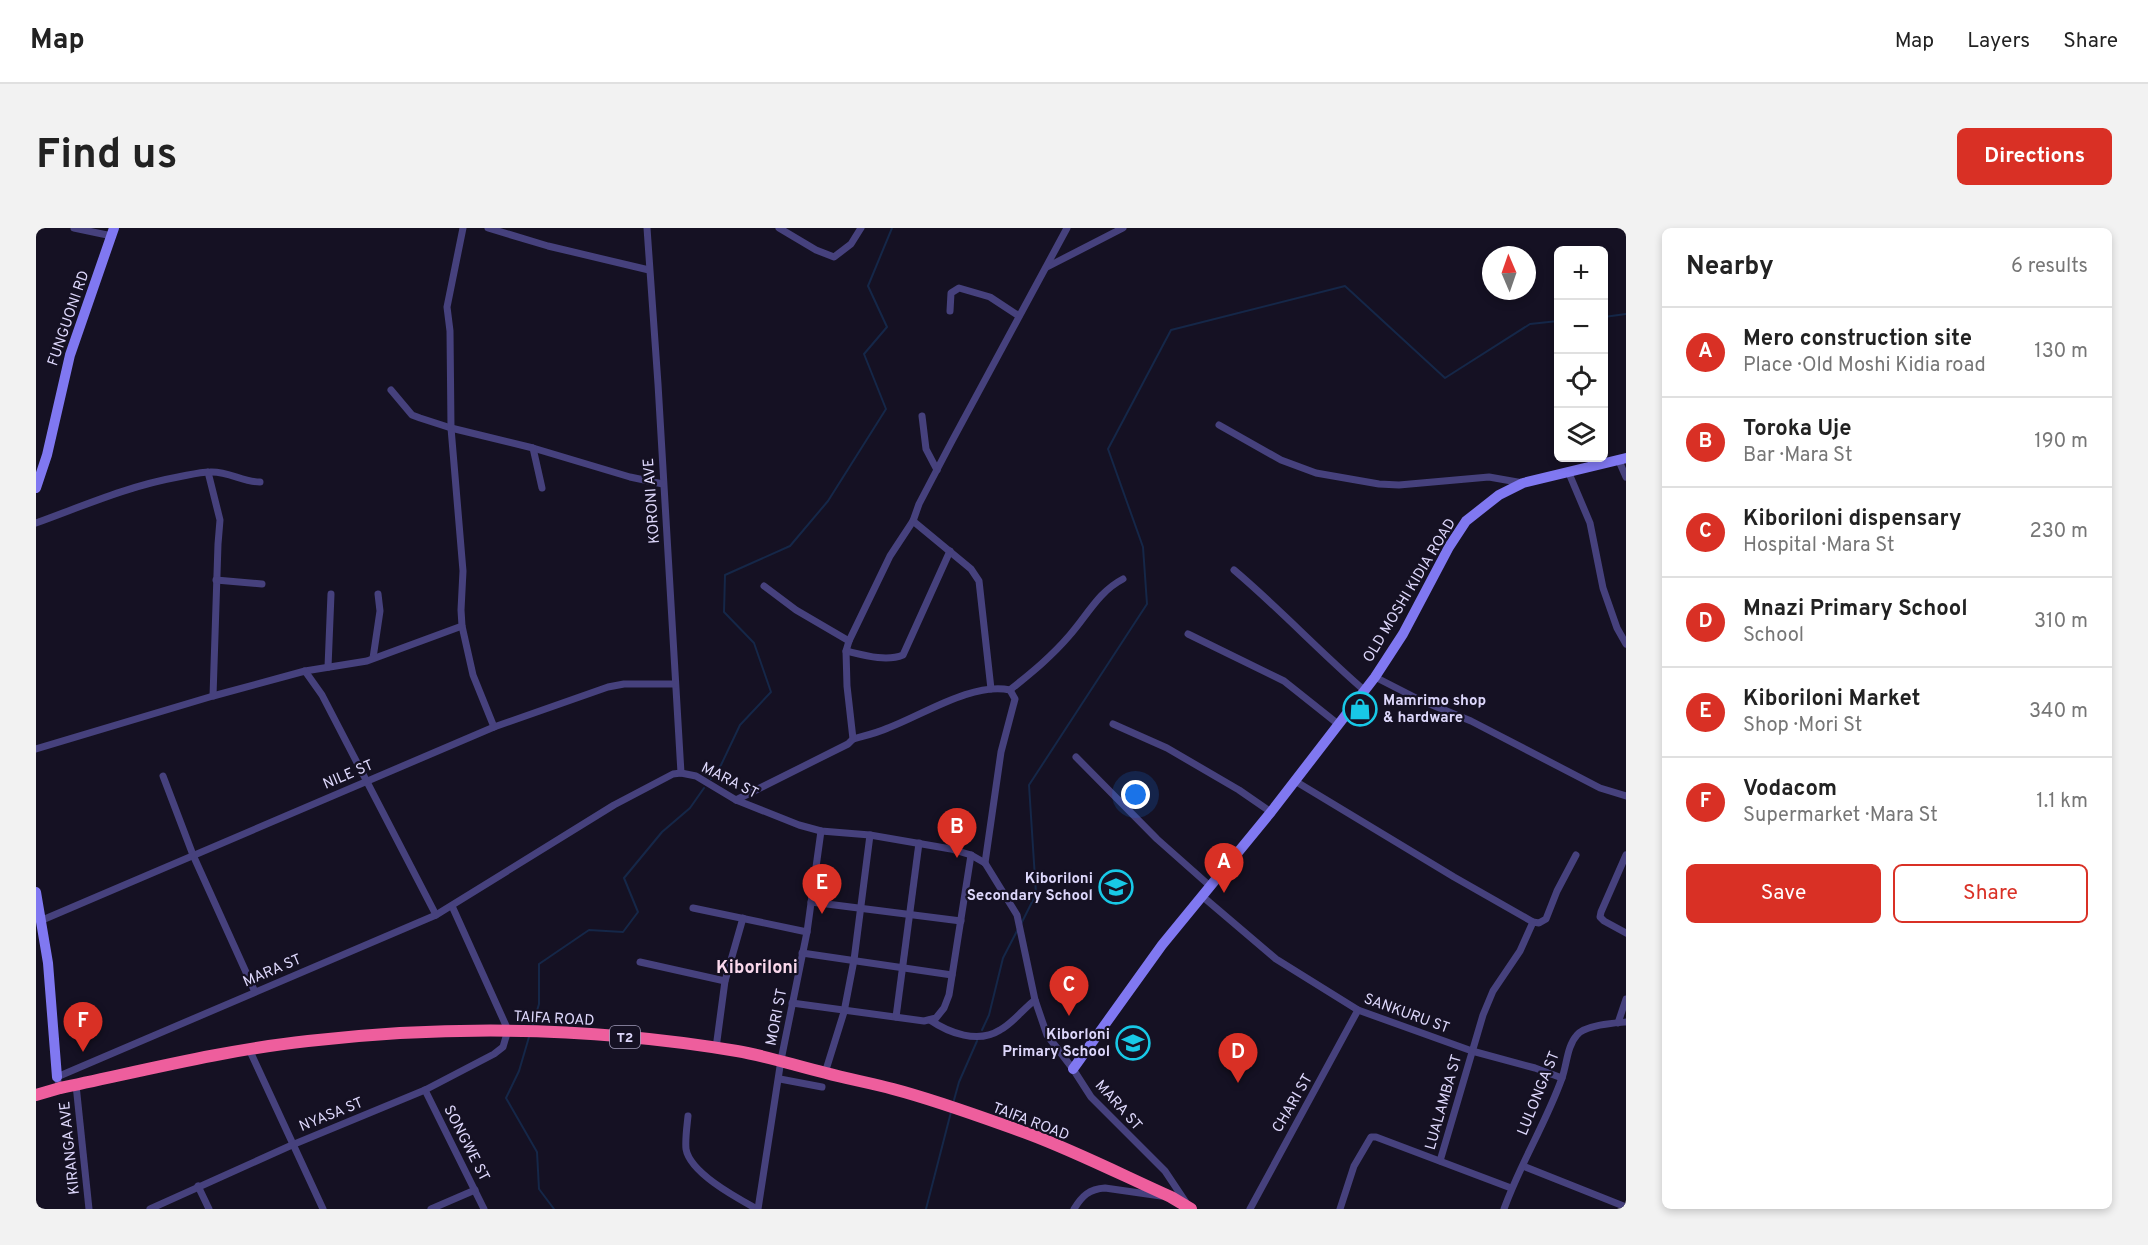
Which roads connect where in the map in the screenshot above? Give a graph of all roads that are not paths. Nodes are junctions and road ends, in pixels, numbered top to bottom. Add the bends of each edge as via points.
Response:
1 (74, 228) edge
2 (463, 228) edge
3 (488, 228) edge
4 (647, 228) edge
5 (779, 228) edge
6 (861, 228) edge
7 (1067, 228) edge
8 (1123, 228) edge
9 (113, 232) edge
10 (1047, 267) junction
11 (649, 270) junction
12 (950, 311) dead end
13 (1019, 316) junction
14 (391, 390) dead end
15 (922, 416) dead end
16 (1219, 425) dead end
17 (451, 428) junction
18 (533, 448) junction
19 (1622, 460) edge
20 (937, 470) junction
21 (1568, 471) junction
22 (208, 472) junction
23 (1626, 477) edge
24 (260, 482) dead end
25 (1523, 483) junction
26 (663, 484) junction
27 (36, 488) edge
28 (542, 488) dead end
29 (913, 521) junction
30 (36, 523) edge
31 (950, 552) junction
32 (1234, 570) dead end
33 (1123, 579) dead end
34 (216, 580) junction
35 (262, 584) dead end
36 (764, 586) dead end
37 (331, 594) dead end
38 (378, 594) dead end
39 (462, 626) junction
40 (1188, 634) dead end
41 (849, 641) junction
42 (1626, 644) edge
43 (846, 651) junction
44 (373, 658) junction
45 (327, 667) junction
46 (305, 671) junction
47 (1375, 677) junction
48 (675, 684) junction
49 (991, 689) junction
50 (1010, 690) junction
51 (1364, 690) junction
52 (213, 696) junction
53 (1113, 724) dead end
54 (1338, 724) junction
55 (494, 727) junction
56 (853, 739) junction
57 (36, 749) edge
58 (1076, 757) dead end
59 (681, 772) junction
60 (163, 776) dead end
61 (367, 781) junction
62 (1295, 781) junction
63 (1626, 796) edge
64 (736, 800) junction
65 (1271, 812) junction
66 (821, 831) junction
67 (870, 835) junction
68 (919, 843) junction
69 (193, 855) junction
70 (971, 855) junction
71 (1576, 855) dead end
72 (1626, 855) edge
73 (985, 863) junction
74 (1210, 886) junction
75 (36, 892) edge
76 (1202, 896) junction
77 (811, 902) junction
78 (452, 906) junction
79 (693, 908) dead end
80 (861, 908) junction
81 (910, 914) junction
82 (436, 915) junction
83 (742, 918) junction
84 (40, 921) junction
85 (961, 921) junction
86 (1533, 922) junction
87 (807, 932) junction
88 (1626, 933) edge
89 (40, 943) edge
90 (802, 953) junction
91 (854, 960) junction
92 (640, 962) dead end
93 (902, 968) junction
94 (952, 975) junction
95 (725, 981) junction
96 (255, 992) junction
97 (1626, 999) edge
98 (1035, 1000) junction
99 (792, 1004) junction
100 (1358, 1010) junction
101 (844, 1012) junction
102 (896, 1017) junction
103 (930, 1020) junction
104 (1622, 1022) edge
105 (508, 1030) junction
106 (716, 1048) junction
107 (249, 1049) junction
108 (1472, 1051) junction
109 (781, 1060) junction
110 (1073, 1069) junction
111 (825, 1073) junction
112 (1562, 1078) junction
113 (780, 1079) junction
114 (59, 1082) junction
115 (76, 1085) junction
116 (822, 1087) dead end
117 (424, 1090) junction
118 (36, 1095) edge
119 (688, 1116) dead end
120 (292, 1145) junction
121 (1440, 1161) junction
122 (1523, 1166) junction
123 (198, 1186) junction
124 (1511, 1188) junction
125 (475, 1190) junction
126 (1171, 1197) junction
127 (1626, 1207) edge
128 (89, 1209) edge
129 (150, 1209) edge
130 (209, 1209) edge
131 (323, 1209) edge
132 (431, 1209) edge
133 (484, 1209) edge
134 (758, 1209) edge
135 (1074, 1209) edge
136 (1190, 1209) edge
137 (1250, 1209) edge
138 (1340, 1209) edge
139 (1504, 1209) edge

1 - 9 street
2 - 17 street via 447,301
3 - 11 street
4 - 11 street, KORONI AVE
5 - 6 street via 834,257 849,247
7 - 10 street
8 - 10 street
9 - 27 street, FUNGUONI RD via 81,319
10 - 13 street
11 - 26 street, KORONI AVE
12 - 13 street via 951,293 959,288 990,297
13 - 20 street
14 - 17 street via 412,415
15 - 20 street via 926,450
16 - 25 street via 1281,460 1316,473 1379,484 1481,477
17 - 18 street
17 - 39 street via 462,557
18 - 26 street
18 - 28 street
19 - 21 street, OLD MOSHI KIDIA ROAD
19 - 23 street
20 - 29 street
21 - 25 street, OLD MOSHI KIDIA ROAD
21 - 42 street via 1590,524 1603,588
22 - 24 street
22 - 30 street via 147,483
22 - 34 street via 220,520
25 - 47 street, OLD MOSHI KIDIA ROAD via 1499,495 1466,521
26 - 48 street, KORONI AVE
29 - 31 street
29 - 41 street via 890,556
31 - 43 street via 903,655 879,657
31 - 49 street via 979,581
32 - 51 street
33 - 50 street via 1103,592 1049,658
34 - 35 street
34 - 52 street
36 - 41 street
37 - 45 street
38 - 44 street via 380,611
39 - 44 street
39 - 55 street via 473,675
40 - 54 street via 1284,681
41 - 43 street
43 - 56 street
44 - 45 street
45 - 46 street
46 - 52 street
46 - 61 street via 322,695
47 - 51 street, OLD MOSHI KIDIA ROAD
47 - 63 street via 1490,730 1600,788
48 - 55 street, NILE ST via 608,687
48 - 59 street, KORONI AVE
49 - 50 street
49 - 56 street
50 - 73 street via 1015,699 1001,752
51 - 54 street, OLD MOSHI KIDIA ROAD
52 - 57 street
53 - 65 street via 1167,748
54 - 62 street, OLD MOSHI KIDIA ROAD
55 - 61 street, NILE ST
56 - 64 street
58 - 74 street
59 - 64 street, MARA ST via 696,776
59 - 78 street, MARA ST via 614,805
60 - 69 street
61 - 69 street, NILE ST
61 - 82 street
62 - 65 street, OLD MOSHI KIDIA ROAD
62 - 86 street
64 - 66 street, MARA ST
65 - 74 street, OLD MOSHI KIDIA ROAD
66 - 67 street, MARA ST
66 - 77 street, MORI ST
67 - 68 street, MARA ST
67 - 80 street
68 - 70 street, MARA ST
68 - 81 street
69 - 84 street, NILE ST
69 - 96 street
70 - 73 street, MARA ST
70 - 85 street
71 - 86 street via 1546,919
72 - 88 street via 1600,917
73 - 98 street, MARA ST via 1017,915
74 - 76 street, OLD MOSHI KIDIA ROAD
75 - 84 street
76 - 100 street, SANKURU ST via 1276,959
76 - 110 street, OLD MOSHI KIDIA ROAD
77 - 80 street
77 - 87 street, MORI ST
78 - 82 street, MARA ST
78 - 105 street
79 - 83 street
80 - 81 street
80 - 91 street
81 - 85 street
81 - 93 street
82 - 96 street, MARA ST
83 - 87 street
83 - 95 street
84 - 89 street
85 - 94 street
86 - 108 street, LUALAMBA ST via 1516,958 1493,991
87 - 90 street, MORI ST
89 - 114 street via 48,963
90 - 91 street
90 - 99 street, MORI ST
91 - 93 street
91 - 101 street
92 - 95 street
93 - 94 street
93 - 102 street
94 - 103 street via 944,1008
95 - 106 street
96 - 114 street, MARA ST
97 - 104 street
98 - 103 street via 991,1034 950,1032
98 - 110 street, MARA ST via 1047,1035
99 - 101 street
99 - 109 street, MORI ST
100 - 108 street, SANKURU ST
100 - 137 street, CHARI ST
101 - 102 street
101 - 111 street
102 - 103 street
104 - 112 street, LULONGA ST via 1593,1027 1577,1035
105 - 106 highway, TAIFA ROAD / T2 via 662,1040
105 - 107 highway, TAIFA ROAD / T2 via 358,1036
105 - 117 street, NYASA ST via 503,1047 494,1054
106 - 109 highway, TAIFA ROAD / T2
107 - 115 highway, TAIFA ROAD / T2
107 - 120 street
108 - 112 street, SANKURU ST
108 - 121 street, LUALAMBA ST
109 - 111 highway, TAIFA ROAD / T2
109 - 113 street, MORI ST
110 - 136 street, MARA ST via 1091,1097 1165,1171
111 - 126 highway, TAIFA ROAD / T2 via 957,1108 1033,1136
112 - 122 street, LULONGA ST
113 - 116 street
113 - 134 street, MORI ST
114 - 115 highway, TAIFA ROAD / T2
114 - 118 highway, TAIFA ROAD / T2
115 - 128 street, KIRANGA AVE
117 - 120 street, NYASA ST
117 - 125 street, SONGWE ST
119 - 134 street via 686,1148 690,1159 720,1186
120 - 123 street, NYASA ST
120 - 131 street
121 - 124 street
121 - 138 street via 1371,1137 1354,1166
122 - 124 street, LULONGA ST
122 - 127 street
123 - 129 street, NYASA ST
123 - 130 street
124 - 139 street, LULONGA ST
125 - 132 street
125 - 133 street, SONGWE ST
126 - 135 street via 1096,1188 1081,1198
126 - 136 highway, TAIFA ROAD / T2

